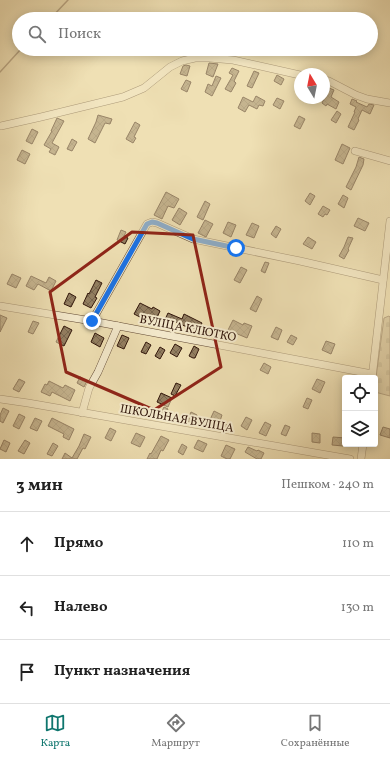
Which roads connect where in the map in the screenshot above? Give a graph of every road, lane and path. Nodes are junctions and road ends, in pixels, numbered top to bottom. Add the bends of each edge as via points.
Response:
1 (294, 74) edge
2 (330, 82) edge
3 (390, 103) edge
4 (1, 126) edge
5 (355, 151) dead end
6 (390, 161) edge
7 (390, 221) edge
8 (383, 280) junction
9 (0, 306) edge
10 (92, 321) junction
11 (118, 326) junction
12 (367, 375) edge
13 (372, 375) edge
14 (0, 400) edge
15 (82, 412) junction
16 (363, 447) edge
17 (350, 459) edge
18 (361, 459) edge

1 - 4 street via 233,60 195,58 170,67 144,88 123,97
2 - 3 street via 356,96
5 - 6 street
7 - 8 street
8 - 10 street via 193,239 152,222 147,224
8 - 13 street
9 - 10 street, ВУЛІЦА КЛЮТКО
10 - 11 street, ВУЛІЦА КЛЮТКО
11 - 12 street, ВУЛІЦА КЛЮТКО
11 - 15 street via 89,388
14 - 15 street, ШКОЛЬНАЯ ВУЛІЦА
15 - 17 street, ШКОЛЬНАЯ ВУЛІЦА
16 - 18 street

